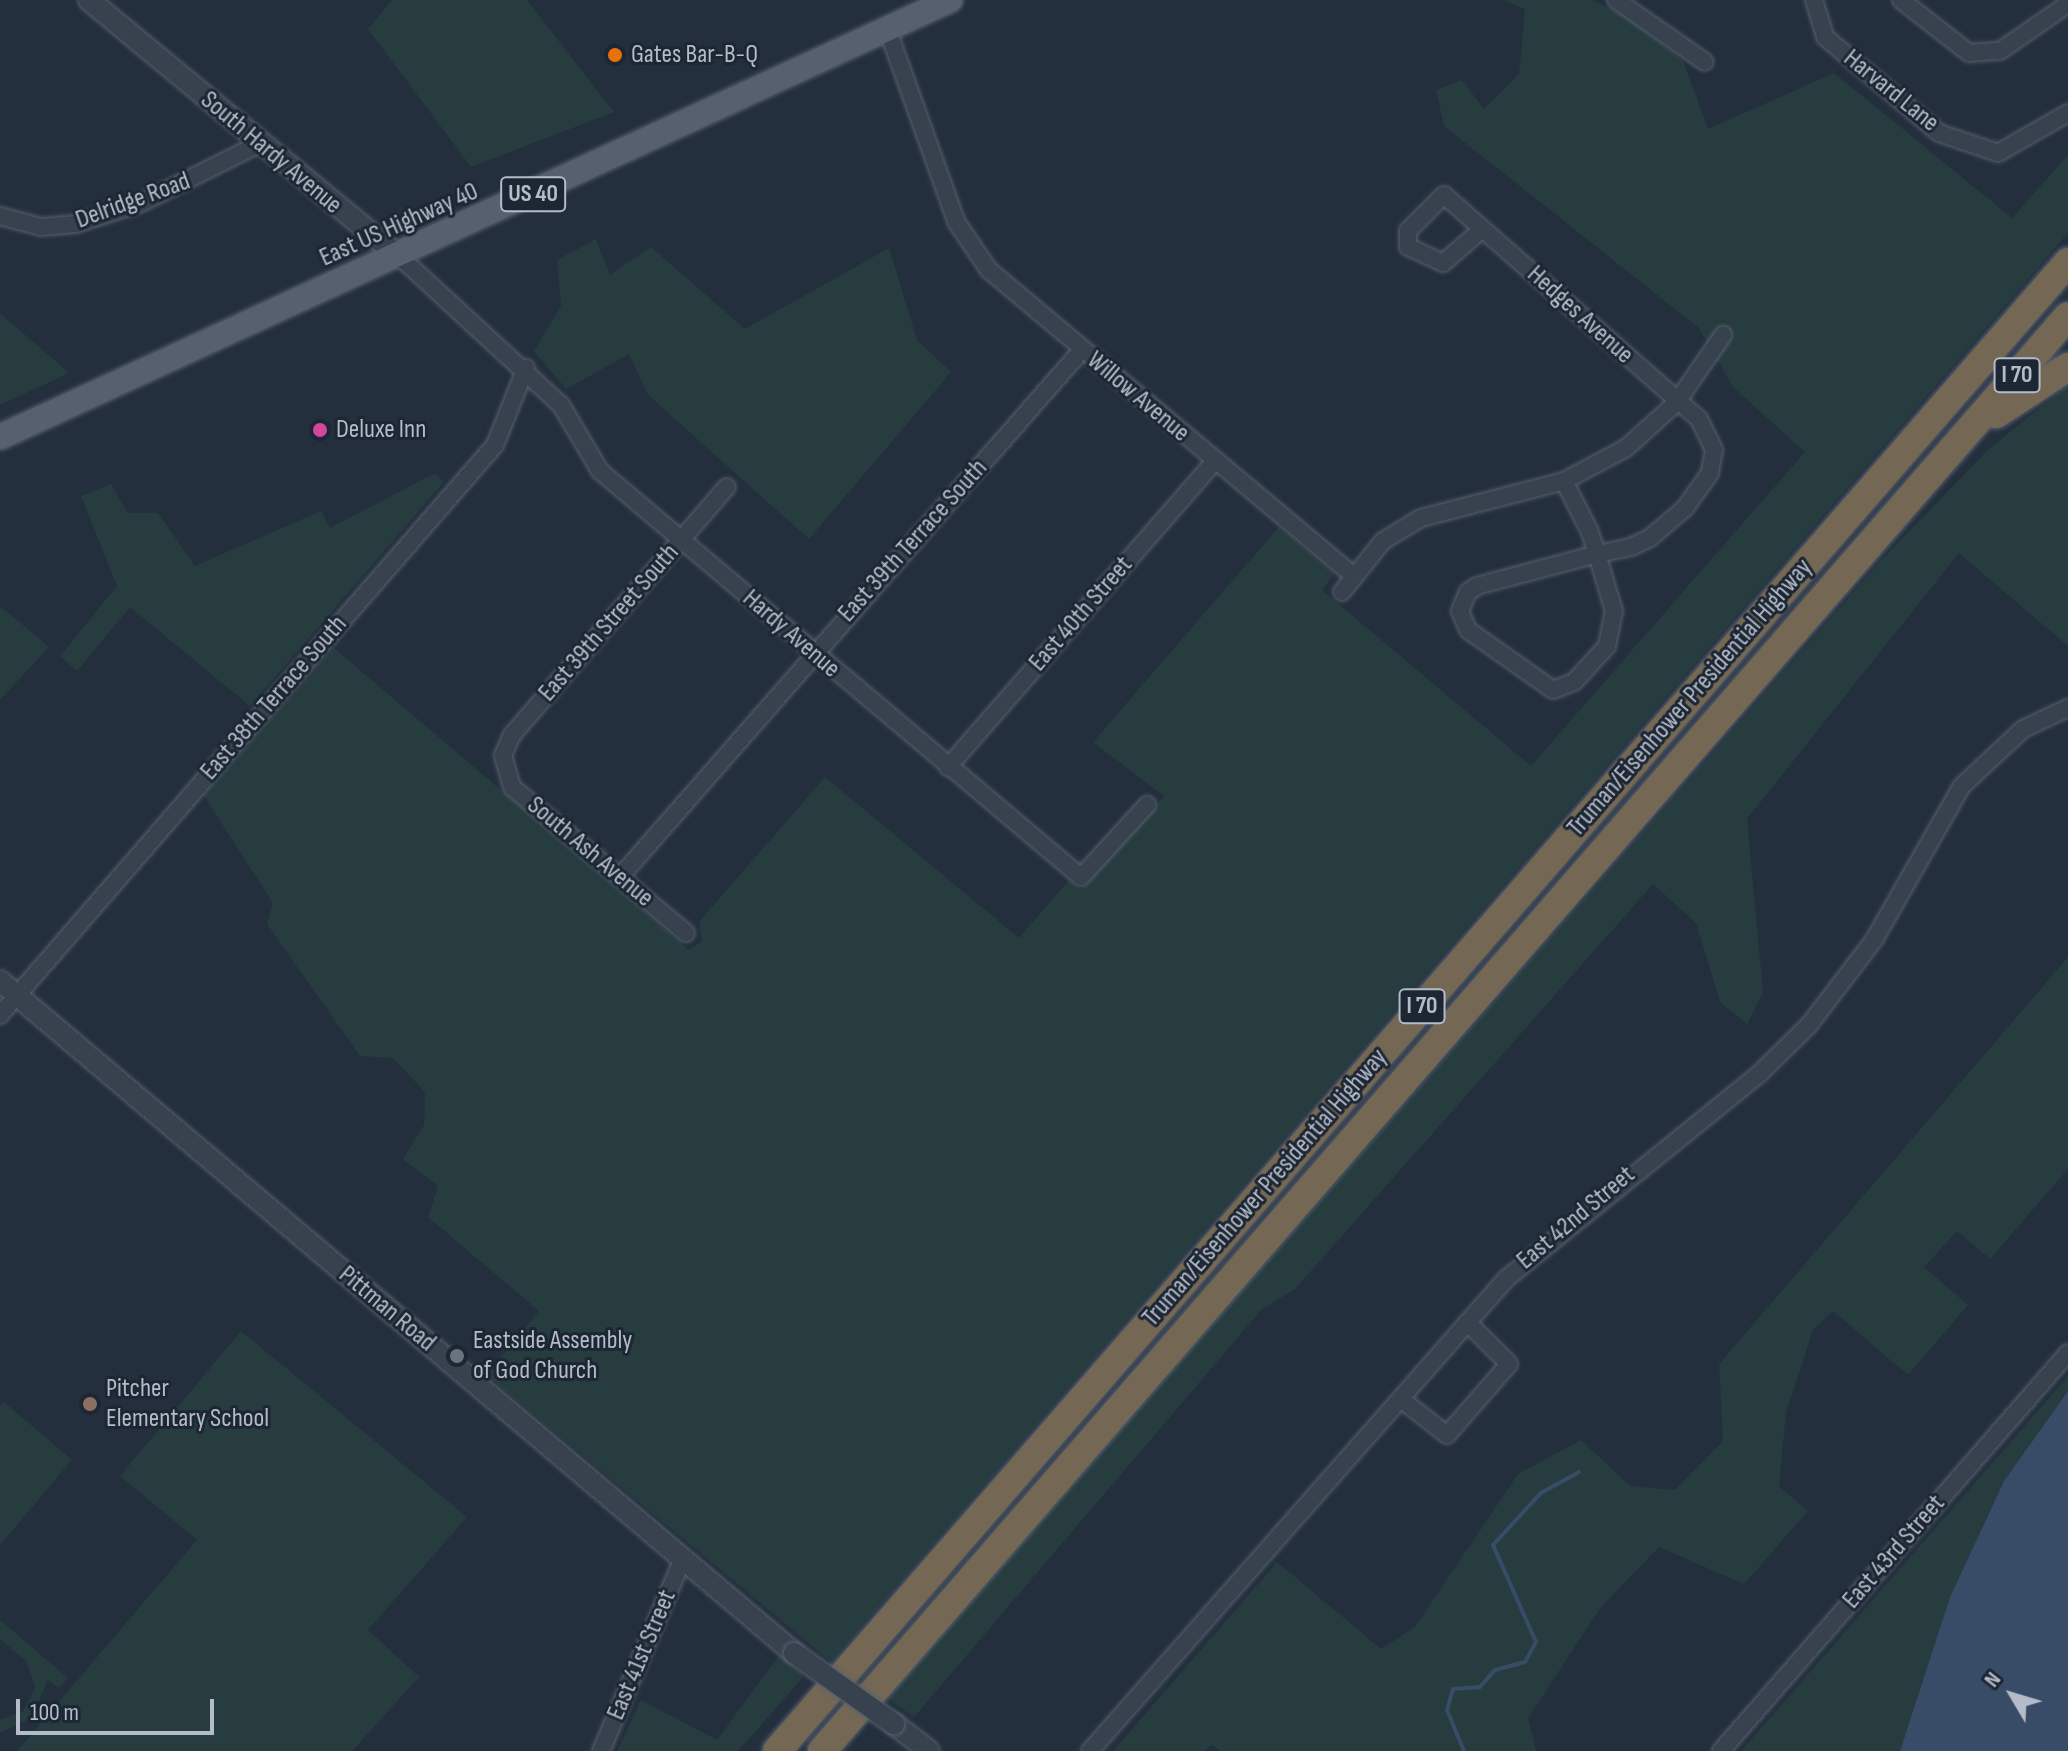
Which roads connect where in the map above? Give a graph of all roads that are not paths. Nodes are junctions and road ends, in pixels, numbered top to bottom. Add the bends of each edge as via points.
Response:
1 (89, 0) edge
2 (950, 0) edge
3 (1616, 0) edge
4 (1814, 0) edge
5 (1901, 0) edge
6 (2068, 4) edge
7 (887, 28) junction
8 (1705, 62) dead end
9 (2068, 113) edge
10 (259, 144) junction
11 (0, 216) edge
12 (1480, 231) junction
13 (401, 258) junction
14 (2068, 262) edge
15 (2068, 316) edge
16 (1723, 335) dead end
17 (1081, 351) junction
18 (2068, 367) edge
19 (526, 368) junction
20 (1676, 403) junction
21 (1965, 435) junction
22 (0, 437) edge
23 (1215, 461) junction
24 (1564, 481) junction
25 (727, 487) dead end
26 (681, 539) junction
27 (1597, 554) junction
28 (1353, 575) junction
29 (1342, 592) dead end
30 (813, 653) junction
31 (2068, 708) edge
32 (504, 766) joint
33 (948, 767) junction
34 (1147, 805) dead end
35 (620, 877) junction
36 (686, 933) dead end
37 (0, 981) edge
38 (16, 997) junction
39 (0, 1015) edge
40 (1467, 1322) junction
41 (2068, 1353) edge
42 (1401, 1399) junction
43 (683, 1559) junction
44 (601, 1751) edge
45 (777, 1751) edge
46 (822, 1751) edge
47 (929, 1751) edge
48 (1090, 1751) edge
49 (1721, 1751) edge

1 - 10 street, South Hardy Avenue
2 - 7 main road, East US Highway 40 / US 40
3 - 8 street
4 - 9 street, Harvard Lane via 1825,37 1920,120 1998,153
5 - 6 street via 1969,53 2000,51
7 - 13 main road, East US Highway 40 / US 40
7 - 17 street, Willow Avenue via 948,199 989,270
10 - 11 street, Delridge Road via 141,203 76,224 41,227
10 - 13 street, South Hardy Avenue
12 - 12 street, Hedges Avenue via 1443,263 1408,247 1408,231 1444,195
12 - 20 street, Hedges Avenue
13 - 19 street, South Hardy Avenue
13 - 22 main road, East US Highway 40 / US 40
14 - 45 highway, Truman/Eisenhower Presidential Highway / I 70
15 - 21 highway, Truman/Eisenhower Presidential Highway / I 70
16 - 20 street
17 - 23 street, Willow Avenue
17 - 30 street, East 39th Terrace South
18 - 21 highway
19 - 26 street, Hardy Avenue via 561,405 600,471
19 - 38 street, East 38th Terrace South via 495,445
20 - 24 street via 1626,448
20 - 27 street via 1709,433 1710,473 1650,538
21 - 46 highway, Truman/Eisenhower Presidential Highway / I 70
23 - 28 street, Willow Avenue
23 - 33 street, East 40th Street
24 - 27 street
24 - 28 street via 1421,518 1383,541
25 - 26 street, East 39th Street South
26 - 30 street, Hardy Avenue
26 - 32 street, East 39th Street South via 512,735
27 - 27 street via 1613,631 1574,682 1557,690 1537,686 1468,630 1462,601 1477,586
28 - 29 street
30 - 33 street, Hardy Avenue
30 - 35 street, East 39th Terrace South
31 - 40 street, East 42nd Street via 2023,729 1962,786 1874,940 1809,1025 1758,1075 1576,1215
32 - 35 street, South Ash Avenue via 512,787
33 - 34 street, Hardy Avenue via 1081,877
35 - 36 street, South Ash Avenue
37 - 38 street, Pittman Road
38 - 39 street, East 38th Terrace South
38 - 43 street, Pittman Road
40 - 42 street, East 42nd Street
40 - 42 street via 1509,1364 1447,1435
41 - 49 street, East 43rd Street
42 - 48 street, East 42nd Street
43 - 44 street, East 41st Street
43 - 47 street, Pittman Road, bridge via 794,1653

